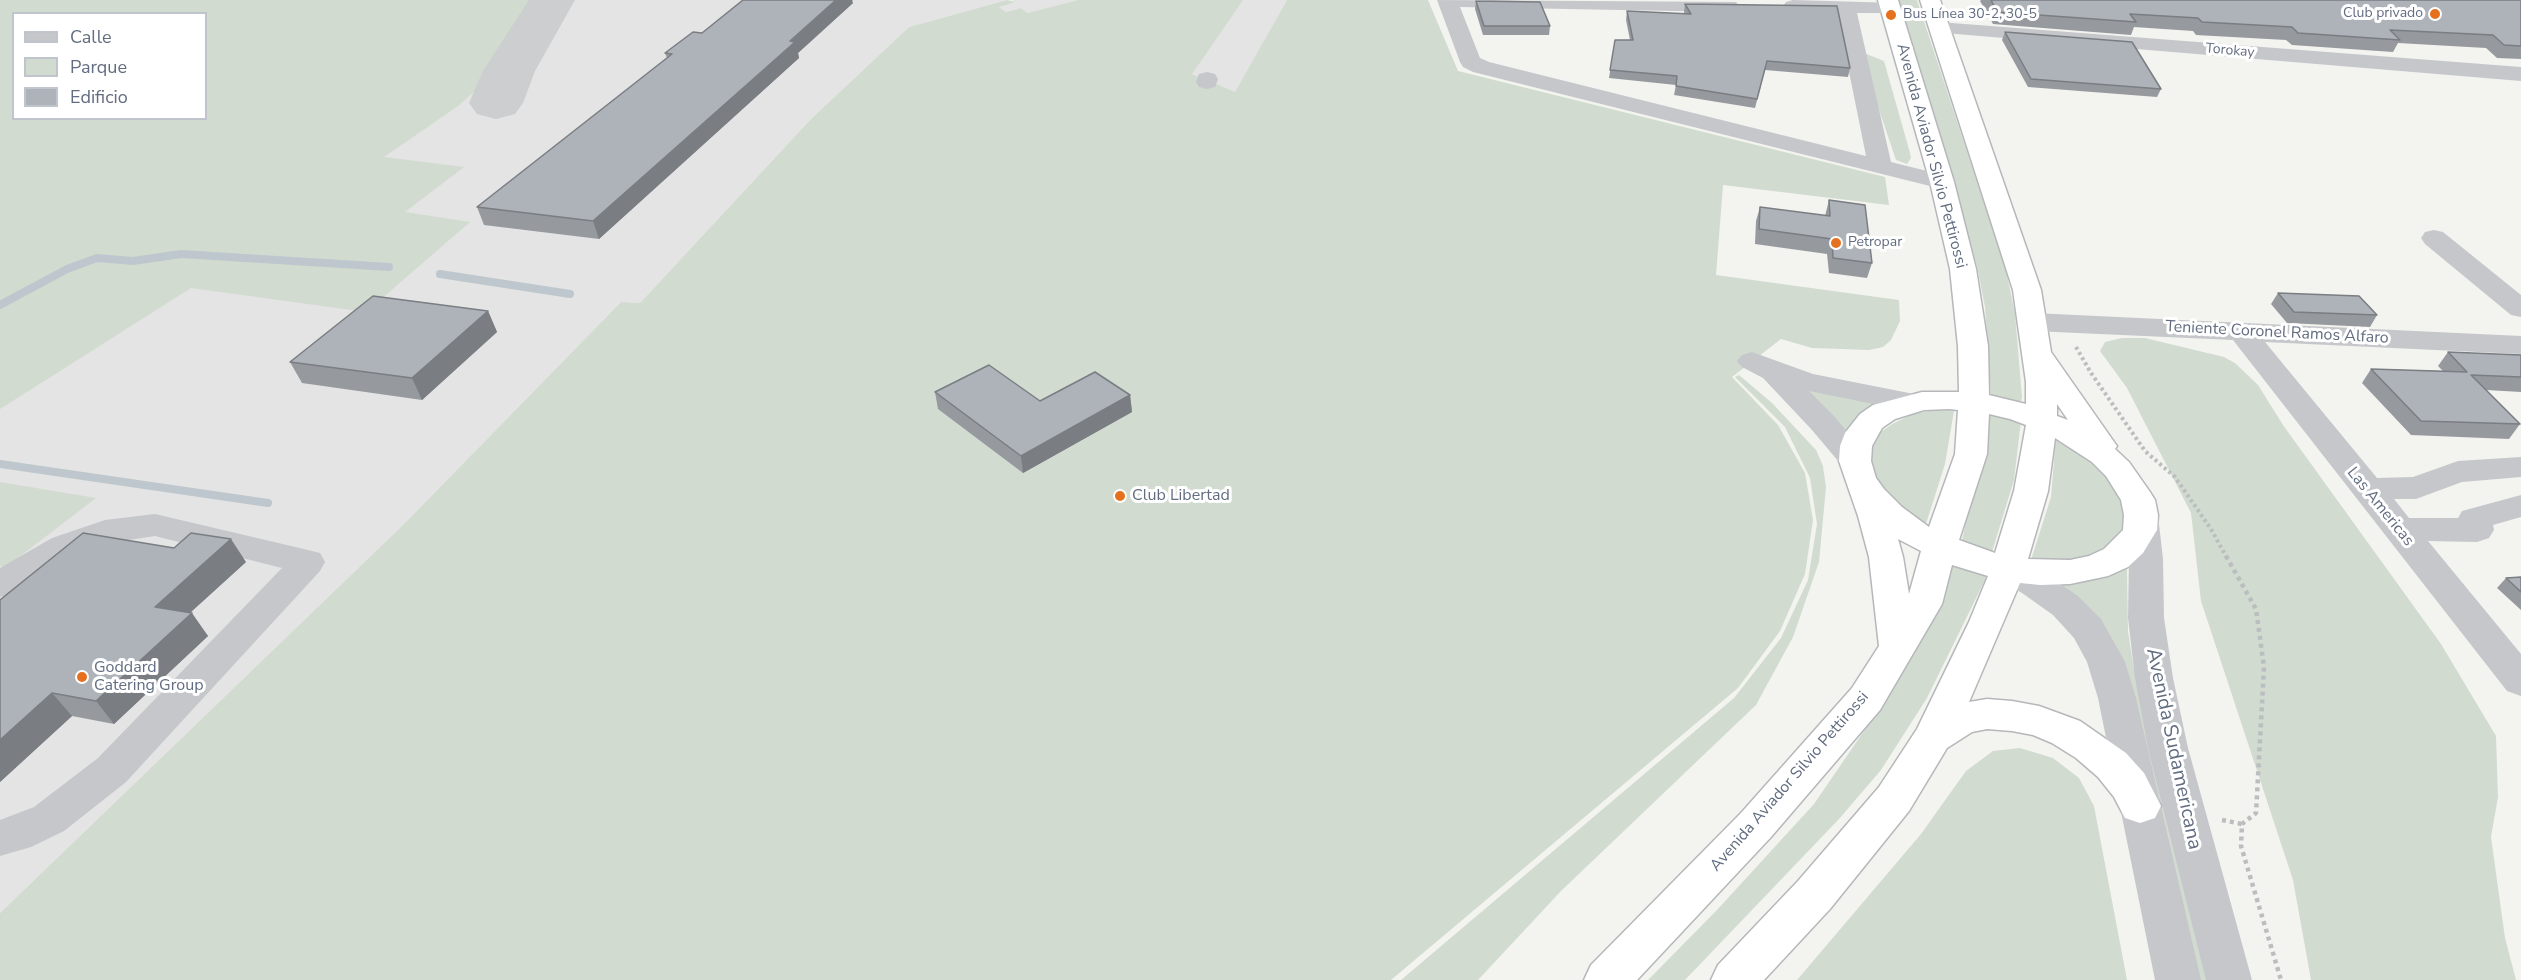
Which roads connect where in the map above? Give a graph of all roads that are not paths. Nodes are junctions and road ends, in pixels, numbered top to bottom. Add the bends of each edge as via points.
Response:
1 (1448, 0) edge
2 (1930, 0) edge
3 (1844, 3) edge
4 (1889, 4) edge
5 (1749, 6) edge
6 (1773, 6) edge
7 (1939, 28) junction
8 (2521, 74) edge
9 (1880, 167) junction
10 (1942, 182) junction
11 (2434, 238) dead end
12 (2521, 309) edge
13 (2033, 322) junction
14 (2241, 331) junction
15 (2521, 345) edge
16 (1973, 346) junction
17 (2038, 353) junction
18 (1917, 402) junction
19 (1974, 403) junction
20 (2042, 420) junction
21 (2521, 467) edge
22 (2118, 469) junction
23 (1857, 470) junction
24 (2365, 489) junction
25 (2521, 506) edge
26 (2141, 515) junction
27 (2398, 529) junction
28 (1940, 546) junction
29 (2008, 569) junction
30 (0, 584) edge
31 (1898, 649) junction
32 (2521, 681) edge
33 (1933, 736) junction
34 (2140, 807) junction
35 (0, 838) edge
36 (1607, 980) edge
37 (1734, 980) edge
38 (2178, 980) edge
39 (2229, 980) edge

1 - 5 street
1 - 9 street via 1471,62 1481,67
2 - 7 highway
3 - 4 street
3 - 6 street
3 - 9 street
4 - 10 highway, Avenida Aviador Silvio Pettirossi
7 - 8 street, Torokay
7 - 13 highway via 2020,265
9 - 10 street
10 - 16 highway, Avenida Aviador Silvio Pettirossi via 1962,269
11 - 12 street
13 - 14 street, Teniente Coronel Ramos Alfaro
13 - 17 highway
14 - 15 street, Teniente Coronel Ramos Alfaro
14 - 24 street, Las Americas
16 - 18 highway via 1951,374
16 - 19 highway, Avenida Aviador Silvio Pettirossi
17 - 20 highway
17 - 22 highway
18 - 19 highway
18 - 23 highway via 1884,412 1871,421 1856,446
18 - 23 street via 1836,389 1762,366 1812,411
19 - 20 highway via 1999,406
19 - 28 highway, Avenida Aviador Silvio Pettirossi via 1971,454
20 - 22 highway via 2085,442
20 - 29 highway via 2031,491
21 - 24 street via 2458,472 2416,488
22 - 26 highway via 2138,500
23 - 28 highway via 1872,497 1890,515 1913,533
23 - 31 highway via 1886,557
24 - 27 street, Las Americas
25 - 27 street via 2474,519 2477,530
26 - 29 highway via 2140,530 2131,545 2116,558 2096,567 2060,572
26 - 39 street, Avenida Sudamericana via 2146,618 2154,678
27 - 32 street, Las Americas
28 - 29 highway
28 - 31 highway, Avenida Aviador Silvio Pettirossi via 1924,604
29 - 33 highway
29 - 34 street via 2066,606 2088,629 2106,662
30 - 35 street via 64,546 105,532 155,525 308,562 112,770 50,819
31 - 36 highway, Avenida Aviador Silvio Pettirossi via 1866,699 1756,825
33 - 34 highway via 1965,718 1987,714 2039,721 2066,732 2112,765 2129,785
33 - 37 highway via 1894,799 1814,895
34 - 38 street

